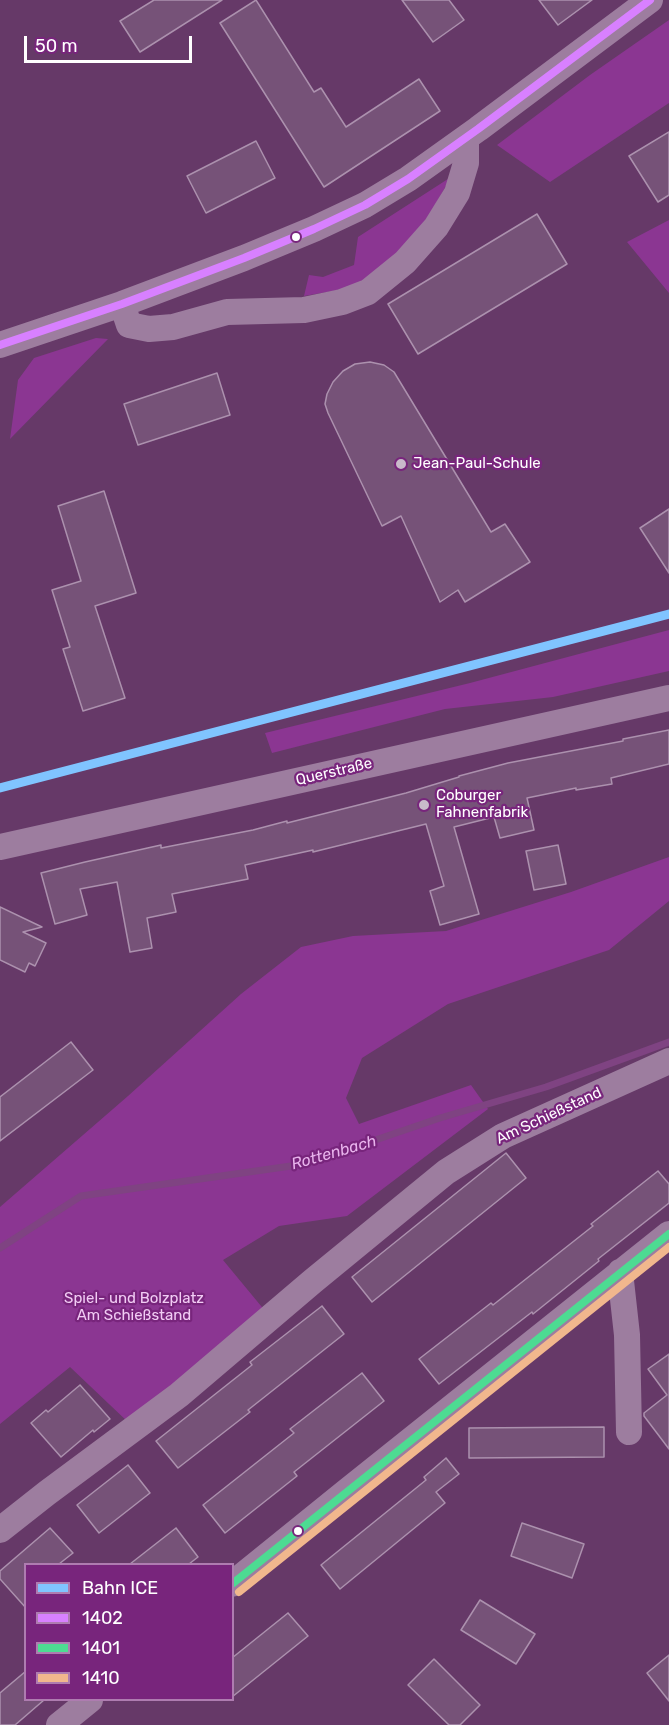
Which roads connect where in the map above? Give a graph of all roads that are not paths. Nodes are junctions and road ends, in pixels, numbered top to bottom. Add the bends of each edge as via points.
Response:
1 (650, 0) edge
2 (466, 138) junction
3 (122, 304) junction
4 (0, 345) edge
5 (669, 698) edge
6 (0, 847) edge
7 (669, 1061) edge
8 (669, 1234) edge
9 (620, 1272) junction
10 (629, 1432) dead end
11 (4, 1523) edge
12 (234, 1582) edge
13 (89, 1701) edge
14 (59, 1725) edge

1 - 2 street
2 - 3 street via 365,206
2 - 3 street via 466,163 457,193 436,227 405,262 368,292 304,309 227,312 173,327 149,329 129,325
3 - 4 street
5 - 6 street, Querstraße
7 - 11 street, Am Schießstand via 503,1136 446,1172 179,1395
8 - 9 street
9 - 10 street via 627,1335
9 - 12 street
13 - 14 street

